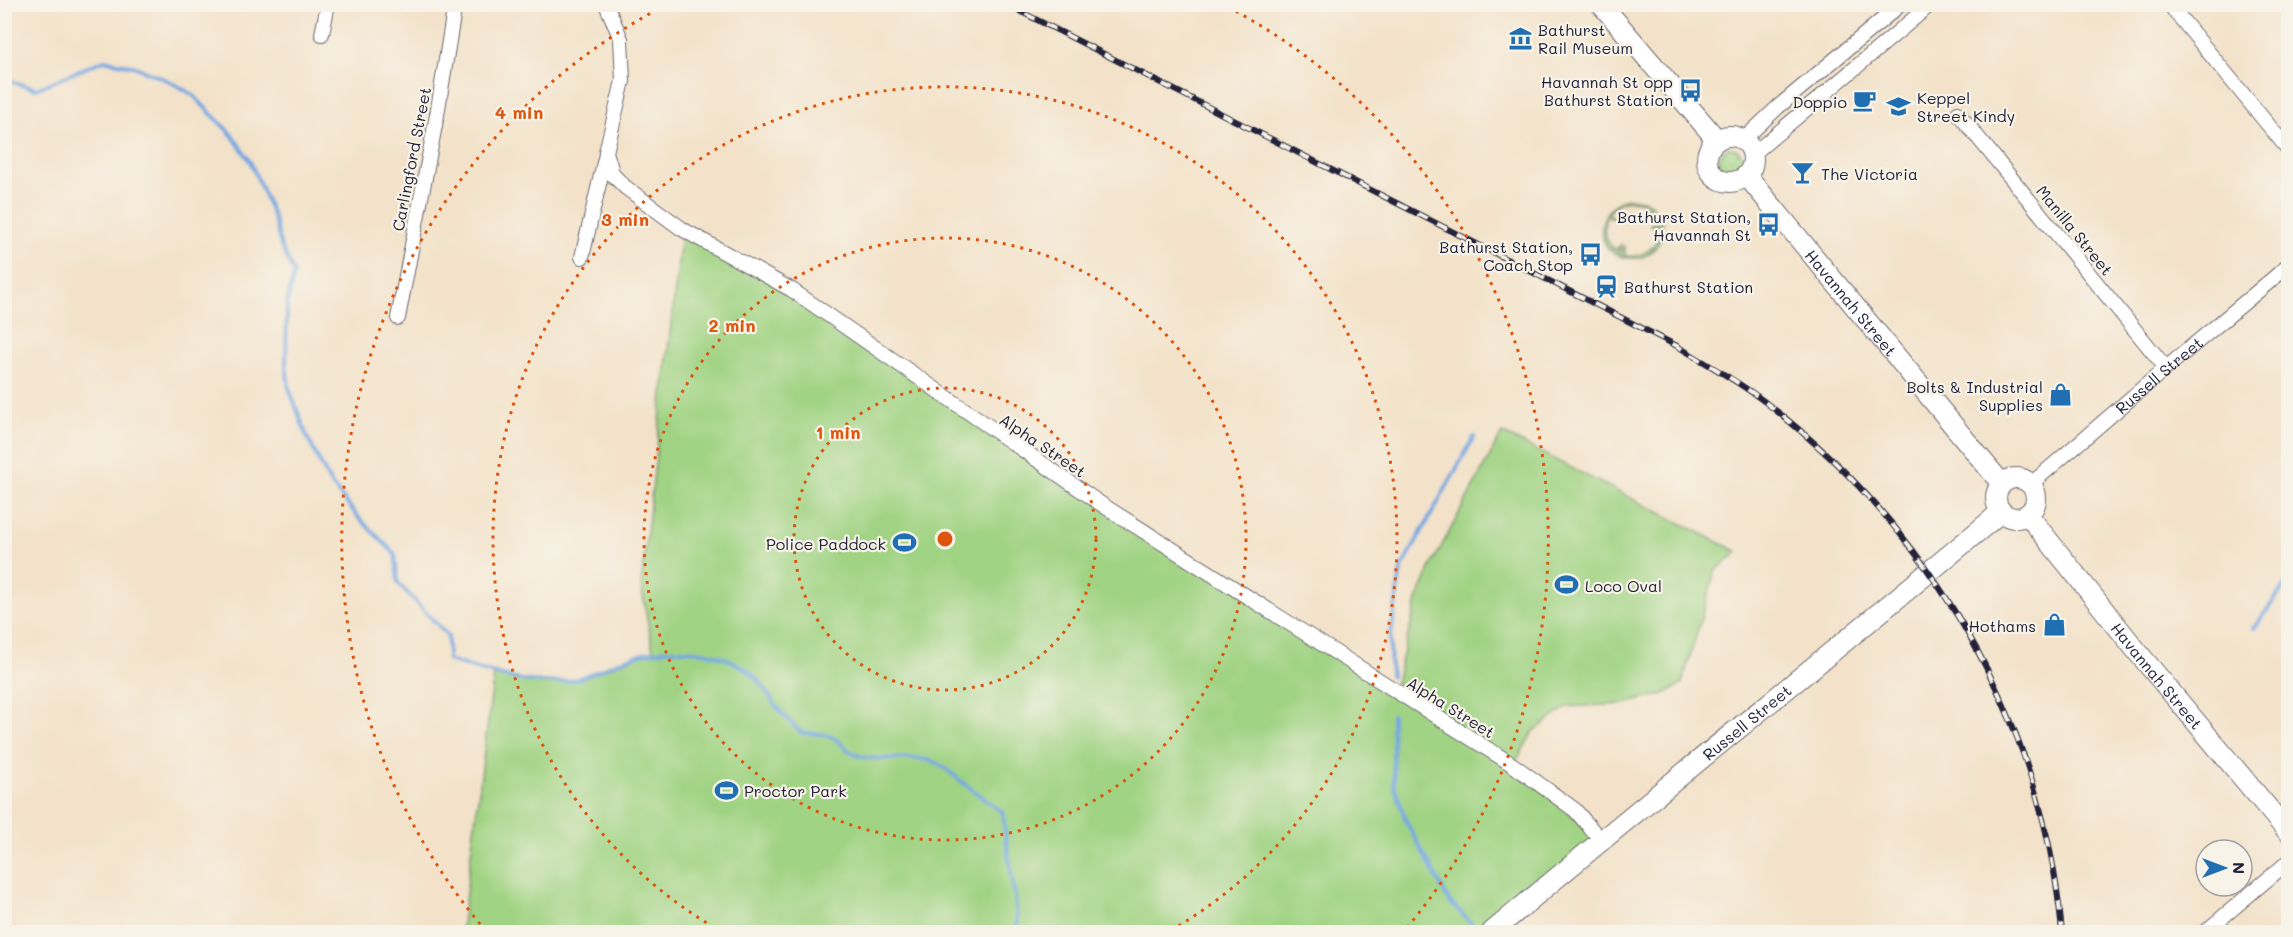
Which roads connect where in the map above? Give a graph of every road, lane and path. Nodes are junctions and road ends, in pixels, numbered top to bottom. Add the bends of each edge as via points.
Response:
1 (328, 4) edge
2 (455, 4) edge
3 (606, 4) edge
4 (1601, 4) edge
5 (1901, 4) edge
6 (1931, 4) edge
7 (2169, 4) edge
8 (322, 34) dead end
9 (1828, 64) junction
10 (1841, 80) junction
11 (1958, 113) dead end
12 (1717, 140) junction
13 (1748, 147) junction
14 (2289, 148) edge
15 (606, 152) junction
16 (1747, 176) junction
17 (582, 257) dead end
18 (2289, 266) edge
19 (398, 318) dead end
20 (2166, 368) junction
21 (2001, 483) junction
22 (2031, 484) junction
23 (2001, 512) junction
24 (2028, 515) junction
25 (2289, 832) edge
26 (1601, 840) junction
27 (2289, 862) edge
28 (1492, 933) edge
29 (2205, 933) edge

1 - 8 street
2 - 19 street, Carlingford Street
3 - 15 street via 621,39 623,81
4 - 12 street
5 - 9 street
6 - 10 street
7 - 14 street
9 - 10 street
9 - 13 street
10 - 13 street via 1772,135
11 - 20 street, Manilla Street
12 - 13 street via 1728,136
12 - 16 street via 1707,156 1714,177 1735,183
13 - 16 street via 1752,168
15 - 17 street
15 - 26 street, Alpha Street via 613,176 682,229 792,290 1101,504 1513,765 1575,810
16 - 21 street, Havannah Street
18 - 20 street, Russell Street
20 - 22 street, Russell Street
21 - 22 street via 2018,478
21 - 23 street via 1995,501
22 - 24 street via 2036,501
23 - 24 street via 2011,518
23 - 26 street, Russell Street
24 - 25 street, Havannah Street
26 - 28 street, Russell Street
27 - 29 street

